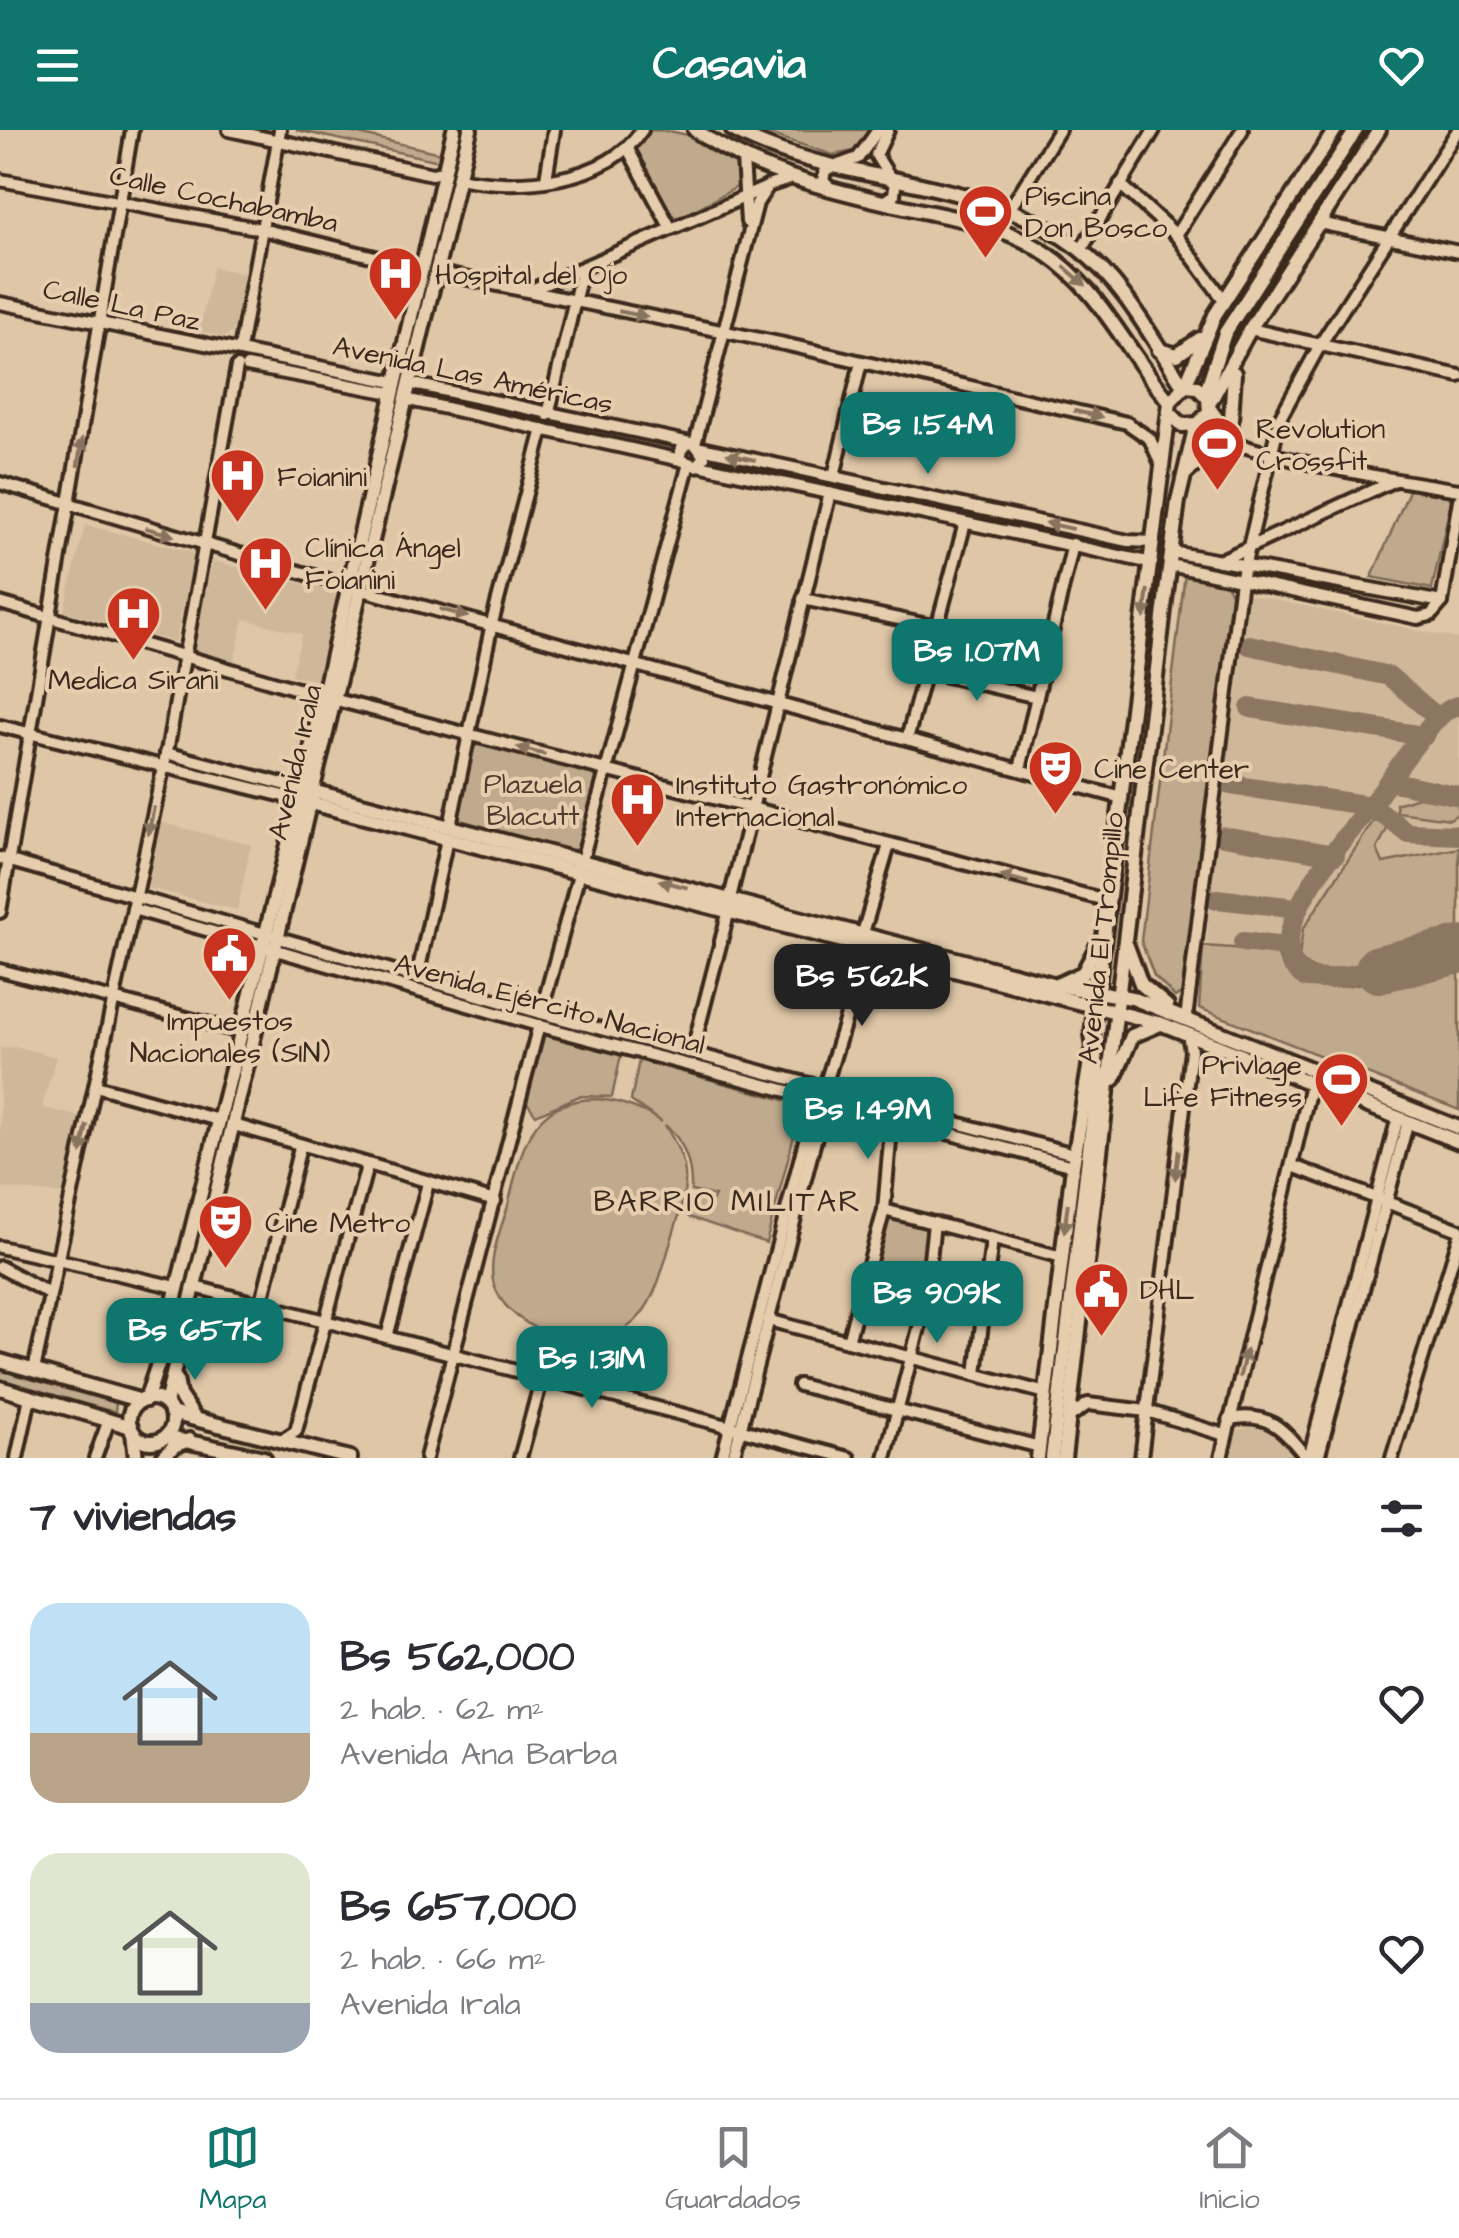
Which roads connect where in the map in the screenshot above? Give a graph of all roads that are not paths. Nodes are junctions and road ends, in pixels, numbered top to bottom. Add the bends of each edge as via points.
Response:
1 (132, 130) edge
2 (228, 130) edge
3 (454, 130) edge
4 (470, 130) edge
5 (554, 130) edge
6 (642, 130) edge
7 (695, 130) edge
8 (733, 130) edge
9 (878, 130) edge
10 (888, 130) edge
11 (1059, 130) edge
12 (1154, 130) edge
13 (1242, 130) edge
14 (1335, 130) edge
15 (1346, 130) edge
16 (1356, 130) edge
17 (1379, 130) edge
18 (1458, 130) edge
19 (279, 135) edge
20 (628, 148) junction
21 (743, 158) junction
22 (836, 166) junction
23 (445, 171) junction
24 (1311, 175) junction
25 (459, 178) junction
26 (792, 178) junction
27 (890, 178) junction
28 (546, 179) junction
29 (0, 180) edge
30 (1120, 184) junction
31 (768, 186) junction
32 (830, 188) junction
33 (747, 196) junction
34 (120, 201) junction
35 (884, 202) junction
36 (1009, 210) junction
37 (1023, 216) junction
38 (1318, 223) junction
39 (670, 226) junction
40 (262, 229) junction
41 (1001, 230) junction
42 (747, 235) junction
43 (1176, 235) junction
44 (1016, 236) junction
45 (1388, 237) junction
46 (1081, 250) junction
47 (1459, 252) edge
48 (420, 268) junction
49 (582, 269) junction
50 (436, 272) junction
51 (528, 292) junction
52 (1224, 300) junction
53 (575, 302) junction
54 (0, 303) edge
55 (100, 321) junction
56 (1117, 324) junction
57 (1250, 329) junction
58 (720, 332) junction
59 (1206, 334) junction
60 (1156, 345) junction
61 (1320, 345) junction
62 (1197, 355) junction
63 (1236, 356) junction
64 (242, 357) junction
65 (861, 362) junction
66 (1459, 376) edge
67 (1184, 387) junction
68 (433, 388) junction
69 (400, 390) junction
70 (1208, 401) junction
71 (429, 405) junction
72 (1171, 409) junction
73 (548, 415) junction
74 (1197, 425) junction
75 (543, 430) junction
76 (1235, 441) junction
77 (694, 445) junction
78 (1272, 453) junction
79 (689, 464) junction
80 (1163, 472) junction
81 (834, 476) junction
82 (1183, 476) junction
83 (1396, 480) junction
84 (0, 483) edge
85 (1459, 490) edge
86 (830, 493) junction
87 (918, 495) junction
88 (1459, 500) edge
89 (72, 506) junction
90 (915, 512) junction
91 (965, 523) junction
92 (1128, 541) junction
93 (1154, 542) junction
94 (1073, 544) junction
95 (205, 545) junction
96 (1250, 548) junction
97 (1125, 554) junction
98 (1171, 558) junction
99 (1152, 562) junction
100 (1218, 562) junction
101 (1243, 574) junction
102 (355, 588) junction
103 (803, 599) junction
104 (1442, 602) junction
105 (0, 603) edge
106 (51, 617) junction
107 (492, 623) junction
108 (936, 626) junction
109 (1046, 650) junction
110 (182, 657) junction
111 (635, 662) junction
112 (925, 671) junction
113 (329, 697) junction
114 (1037, 697) junction
115 (778, 704) junction
116 (0, 726) edge
117 (32, 734) junction
118 (470, 734) junction
119 (907, 739) junction
120 (165, 759) junction
121 (1020, 770) junction
122 (605, 771) junction
123 (306, 796) junction
124 (1122, 798) junction
125 (752, 809) junction
126 (449, 833) junction
127 (889, 845) junction
128 (5, 860) edge
129 (580, 867) junction
130 (730, 898) junction
131 (1109, 901) junction
132 (134, 903) junction
133 (0, 912) edge
134 (728, 914) junction
135 (1107, 919) junction
136 (864, 934) junction
137 (1124, 938) junction
138 (271, 942) junction
139 (892, 942) junction
140 (843, 944) junction
141 (869, 950) junction
142 (0, 970) edge
143 (416, 982) junction
144 (1056, 985) junction
145 (1098, 991) junction
146 (1118, 995) junction
147 (115, 1000) junction
148 (1066, 1001) junction
149 (1096, 1008) junction
150 (1117, 1013) junction
151 (541, 1019) junction
152 (1186, 1019) junction
153 (1162, 1024) junction
154 (241, 1032) junction
155 (1092, 1034) junction
156 (1188, 1034) junction
157 (1092, 1053) junction
158 (691, 1058) junction
159 (1311, 1084) junction
160 (96, 1086) junction
161 (823, 1094) junction
162 (1108, 1095) junction
163 (892, 1118) junction
164 (218, 1120) junction
165 (1403, 1120) junction
166 (234, 1124) junction
167 (1459, 1128) edge
168 (1459, 1142) edge
169 (300, 1147) junction
170 (1074, 1160) junction
171 (368, 1166) junction
172 (1292, 1166) junction
173 (428, 1183) junction
174 (1381, 1200) junction
175 (495, 1201) junction
176 (884, 1210) junction
177 (934, 1223) junction
178 (1459, 1230) edge
179 (992, 1238) junction
180 (1459, 1238) edge
181 (0, 1247) edge
182 (1062, 1257) junction
183 (58, 1260) junction
184 (0, 1267) edge
185 (176, 1286) junction
186 (195, 1288) junction
187 (50, 1294) junction
188 (262, 1305) junction
189 (766, 1313) junction
190 (324, 1321) junction
191 (387, 1337) junction
192 (848, 1341) junction
193 (454, 1355) junction
194 (914, 1358) junction
195 (0, 1361) edge
196 (1064, 1362) junction
197 (34, 1370) junction
198 (176, 1373) junction
199 (155, 1374) junction
200 (976, 1374) junction
201 (542, 1378) junction
202 (1073, 1384) junction
203 (799, 1385) dead end
204 (0, 1388) edge
205 (1046, 1392) junction
206 (116, 1394) junction
207 (30, 1396) junction
208 (144, 1400) junction
209 (1088, 1404) junction
210 (168, 1408) junction
211 (900, 1410) junction
212 (1147, 1411) junction
213 (193, 1416) junction
214 (1069, 1417) junction
215 (1229, 1419) junction
216 (108, 1420) junction
217 (216, 1422) junction
218 (1043, 1422) junction
219 (735, 1428) junction
220 (132, 1429) junction
221 (1225, 1435) junction
222 (161, 1439) junction
223 (189, 1440) junction
224 (282, 1440) junction
225 (210, 1444) junction
226 (1039, 1453) edge
227 (16, 1458) edge
228 (95, 1458) edge
229 (136, 1458) edge
230 (159, 1458) edge
231 (264, 1458) edge
232 (350, 1458) edge
233 (426, 1458) edge
234 (520, 1458) edge
235 (722, 1458) edge
236 (732, 1458) edge
237 (849, 1458) edge
238 (884, 1458) edge
239 (1052, 1458) edge
240 (1064, 1458) edge
241 (1141, 1458) edge
242 (1221, 1458) edge
243 (1308, 1458) edge
244 (1318, 1458) edge
245 (1392, 1458) edge

1 - 34 street
2 - 19 street
3 - 23 main road, Avenida Irala
4 - 25 main road, Avenida Irala
5 - 28 street
6 - 20 street
7 - 21 main road
8 - 22 main road
9 - 22 street via 858,158
10 - 27 street via 876,154
11 - 36 street
12 - 30 street
13 - 43 street
14 - 24 main road
15 - 24 main road
16 - 70 main road via 1225,334
17 - 38 main road
18 - 45 street
19 - 23 street via 432,174
19 - 40 street
20 - 28 street via 590,168
20 - 39 street
21 - 26 main road
21 - 33 street
22 - 27 main road
22 - 32 street via 822,174
23 - 48 main road, Avenida Irala
24 - 52 main road
24 - 62 main road
25 - 28 street via 494,185
25 - 50 main road, Avenida Irala
26 - 31 street
26 - 32 main road
27 - 35 street via 894,194
27 - 36 main road
29 - 34 street, Calle Cochabamba
30 - 43 street
30 - 46 street
31 - 33 street
31 - 42 street
32 - 35 main road
33 - 39 street
33 - 42 street
34 - 40 street, Calle Cochabamba
34 - 55 street
35 - 41 main road
36 - 37 main road
36 - 41 main road via 1010,221
37 - 44 main road via 1015,223
37 - 46 main road
38 - 45 street
38 - 57 main road
39 - 49 street
40 - 48 street, Calle Cochabamba
40 - 64 street
41 - 44 main road
42 - 58 street
43 - 52 street
44 -> 56 main road via 1076,276
45 - 47 street
45 - 61 street
46 - 60 main road
48 - 50 main road, Calle Cochabamba
48 - 69 main road, Avenida Irala
49 - 51 street
49 - 53 street
50 - 51 street
50 - 69 main road, Avenida Irala
51 - 53 street
52 - 59 main road
53 -> 58 street
53 - 73 street
54 - 55 street, Calle La Paz
55 - 64 street, Calle La Paz
89 -> 55 street
56 - 60 main road via 1140,352
56 - 72 main road
57 - 61 street
57 - 63 main road
58 - 65 street
58 - 77 street
59 - 60 main road via 1185,352
59 - 62 main road
60 - 67 main road
61 - 66 street
61 - 78 street via 1280,418
62 - 67 main road
63 - 70 main road
63 - 76 main road
64 - 69 street, Avenida Las Américas
64 - 95 street
65 -> 80 street via 1127,423 1154,444
65 - 81 street
67 - 70 main road
67 - 72 main road
68 - 69 street, Avenida Las Américas
68 - 71 street via 425,397
68 - 73 street, Avenida Las Américas
69 - 71 street, Avenida Las Américas
69 - 102 main road, Avenida Irala
70 - 74 main road, Avenida El Trompillo
70 - 76 street
71 - 75 street, Avenida Las Américas
72 - 74 main road via 1182,424
72 - 80 main road, Avenida El Trompillo
73 - 77 street, Avenida Las Américas
74 - 76 street
74 - 82 main road, Avenida El Trompillo
75 - 79 street, Avenida Las Américas
75 - 107 street
76 - 78 street
76 - 82 main road
77 - 79 street via 680,451
77 - 79 street via 704,457
81 -> 77 street, Avenida Las Américas
78 - 83 street
78 - 96 street
79 - 86 street, Avenida Las Américas
79 - 111 street
80 - 93 main road, Avenida El Trompillo
81 - 87 street, Avenida Las Américas
82 - 98 main road, Avenida El Trompillo
83 - 85 street
83 - 96 street
84 - 89 street
86 - 90 street, Avenida Las Américas
86 - 103 street
87 - 90 street
92 -> 87 street, Avenida Las Américas
88 - 104 street
89 -> 95 street
89 - 106 street
90 - 91 street, Avenida Las Américas
91 - 94 street, Avenida Las Américas
91 - 108 street
92 - 93 street, Avenida Las Américas
92 - 97 street via 1132,549
93 - 99 main road, Avenida El Trompillo
94 - 97 street, Avenida Las Américas
94 - 109 street
95 - 102 street
95 - 110 street
96 - 100 street
96 - 101 street
97 - 99 street, Avenida Las Américas
98 - 100 street
98 - 101 street
98 - 137 main road, Avenida El Trompillo
99 -> 124 main road, Avenida El Trompillo
100 - 101 street
101 - 104 street
101 - 104 street via 1418,618
101 - 152 street
102 -> 107 street
102 - 113 main road, Avenida Irala
103 - 108 street
103 - 115 street
105 - 106 street
106 - 110 street
106 - 117 street
107 - 111 street
107 - 118 street
108 - 109 street
108 - 112 street
109 - 114 street
110 - 113 street
110 - 120 street
111 - 115 street
111 - 122 street
112 - 114 street
112 - 119 street
113 - 118 street
113 - 123 main road, Avenida Irala
114 - 121 street
115 - 119 street
115 - 125 street
116 - 117 street
117 - 120 street
117 - 128 street
122 -> 118 street
118 - 126 street
119 - 121 street
120 - 123 street
120 -> 132 street
121 - 124 street
122 - 125 street
122 - 129 street
123 - 126 main road
123 - 138 main road, Avenida Irala
124 - 131 main road, Avenida El Trompillo
125 - 127 street
125 - 130 street
126 - 129 main road
126 - 143 street
131 -> 127 street
127 - 136 street
128 - 132 street, Avenida Ejército Nacional
128 - 133 street
130 -> 129 main road
129 - 134 main road
129 - 151 street
130 - 134 main road via 737,909
130 - 136 main road
131 - 135 main road, Avenida El Trompillo
132 - 138 street, Avenida Ejército Nacional
132 - 147 street
134 - 140 main road
134 - 158 street
135 - 144 main road via 1086,969
135 - 145 main road, Avenida El Trompillo
136 - 139 main road
136 - 140 main road
137 - 146 main road, Avenida El Trompillo
137 - 152 main road via 1141,984
138 - 143 street, Avenida Ejército Nacional
138 - 154 main road, Avenida Irala
138 - 166 main road, Avenida Irala
139 - 141 main road via 874,942
139 - 144 main road
140 - 141 main road
141 - 148 main road
141 - 161 street
142 - 147 street
143 - 151 street, Avenida Ejército Nacional
144 - 145 main road
145 - 146 main road
145 - 149 main road, Avenida El Trompillo
146 - 150 main road, Avenida El Trompillo
146 - 152 main road
147 - 154 street
147 - 160 street
148 - 149 main road
148 - 155 main road
149 - 150 main road
149 - 155 main road, Avenida El Trompillo
150 - 153 main road
150 - 162 main road, Avenida El Trompillo
151 - 158 street, Avenida Ejército Nacional
151 - 175 street
152 - 167 main road
153 - 156 main road
153 - 162 main road via 1132,1036
154 - 164 main road, Avenida Irala
155 - 157 main road, Avenida El Trompillo
156 - 159 main road
156 -> 212 street via 1192,1052
157 - 170 main road, Avenida El Trompillo
157 - 196 main road, Avenida El Trompillo via 1098,1076
158 - 161 street, Avenida Ejército Nacional
159 - 165 main road
159 - 172 street
160 - 164 street
160 -> 183 street
161 - 163 street, Avenida Ejército Nacional
161 - 170 street, Avenida Ejército Nacional
161 - 189 street
162 - 202 main road, Avenida El Trompillo
163 - 170 street, Avenida Ejército Nacional
163 - 176 street
164 - 185 main road, Avenida Irala
165 - 168 main road
165 - 174 street
166 - 169 street
166 - 186 main road, Avenida Irala
169 - 171 street
169 - 188 street
170 -> 182 main road, Avenida El Trompillo
171 - 173 street
171 - 190 street
172 - 174 street
215 -> 172 street
173 - 175 street
173 - 191 street
174 - 178 street
174 - 243 street
174 - 244 street
175 - 193 street
176 - 177 street
176 - 192 street
177 - 179 street
177 - 194 street
179 - 182 street
179 - 200 street
180 - 245 street
181 - 183 street
182 - 205 main road, Avenida El Trompillo
183 - 185 street
183 - 187 street
184 - 187 street
185 - 199 main road, Avenida Irala
186 - 188 street
186 - 198 main road, Avenida Irala
187 - 197 street
188 - 190 street
189 - 192 street
189 - 219 street
190 - 191 street
190 - 224 street via 296,1431
191 - 193 street
192 - 194 street
193 - 201 street
193 - 233 street
194 - 200 street
194 - 211 street
195 - 197 main road
196 - 218 main road
196 - 239 main road, Avenida El Trompillo
197 - 206 main road
198 - 210 main road, Avenida Irala
198 - 213 main road via 178,1395
199 - 206 main road via 136,1390
199 - 208 main road, Avenida Irala
200 - 205 street
201 - 219 street
201 - 234 street
202 - 209 street
202 - 214 main road, Avenida El Trompillo
203 - 211 street
204 - 207 main road
205 - 218 main road, Avenida El Trompillo
206 - 208 main road
207 - 216 main road
207 - 227 street
208 - 210 main road
208 - 220 main road via 131,1413
209 - 212 street
209 - 214 street
210 - 213 main road
210 - 222 main road via 172,1424
211 - 226 street
211 - 238 street
212 - 221 street
212 - 241 street
213 - 217 main road
214 - 240 main road, Avenida El Trompillo
215 - 221 street
215 - 243 street via 1274,1420
216 - 220 main road
216 - 228 street
217 - 224 main road
217 - 225 main road via 205,1431
218 - 226 main road, Avenida El Trompillo
219 - 235 street
219 - 236 street
219 - 237 street
220 - 222 main road via 144,1441
220 - 229 main road
221 - 242 street
222 - 223 main road
222 - 230 main road
223 - 225 main road
223 - 230 main road
224 - 232 main road
225 - 231 main road

